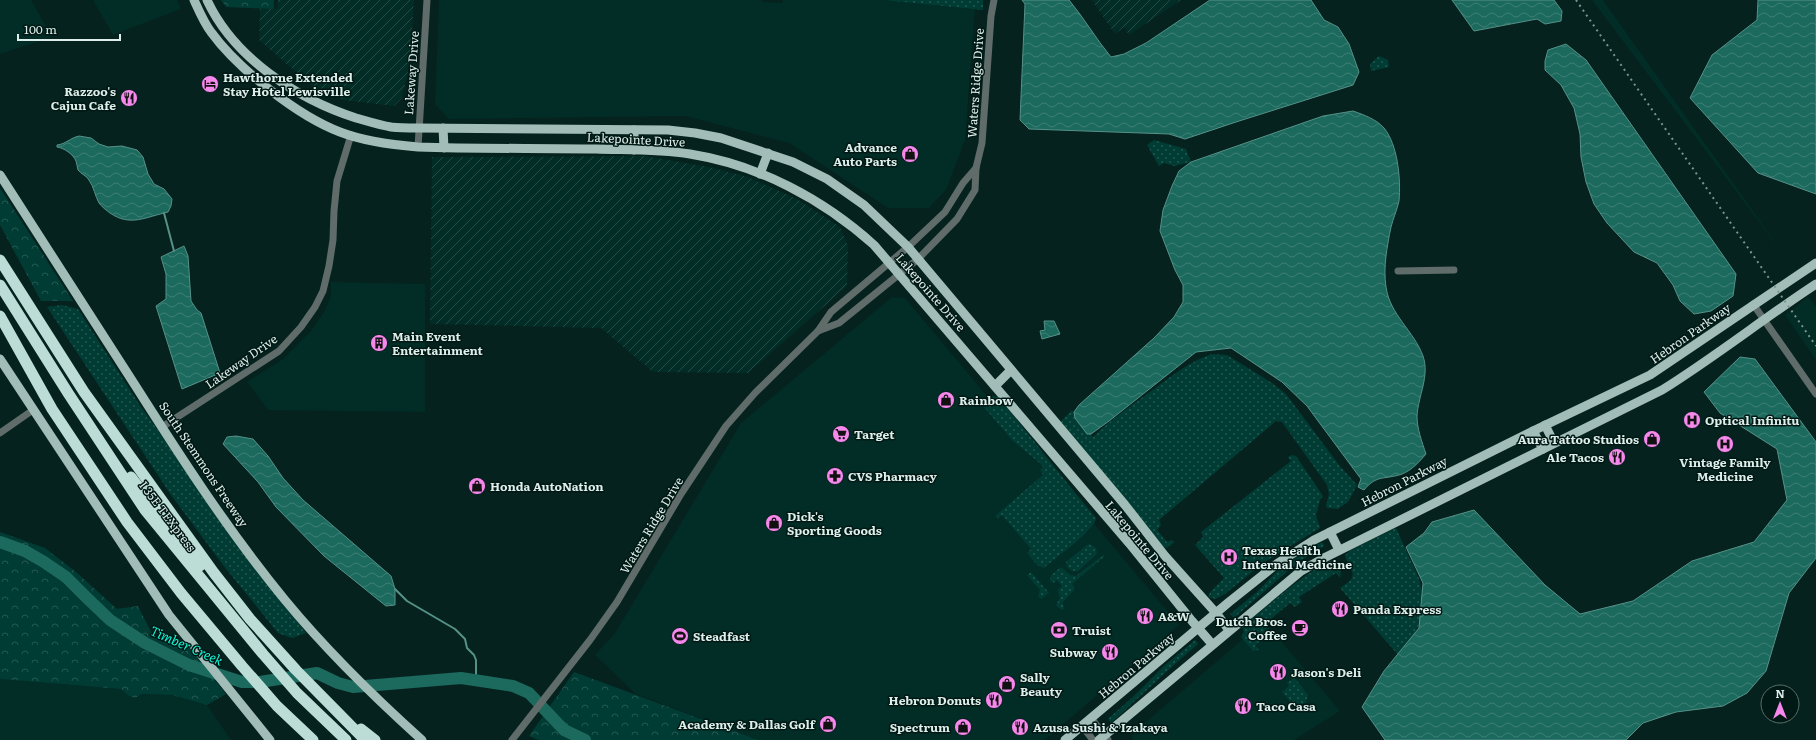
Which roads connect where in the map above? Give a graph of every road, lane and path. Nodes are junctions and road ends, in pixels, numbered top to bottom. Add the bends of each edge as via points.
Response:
1 (194, 0) edge
2 (428, 0) edge
3 (994, 0) edge
4 (208, 3) edge
5 (200, 13) junction
6 (418, 128) junction
7 (443, 128) junction
8 (634, 130) junction
9 (351, 136) junction
10 (418, 147) junction
11 (444, 148) junction
12 (634, 150) junction
13 (768, 153) junction
14 (976, 168) junction
15 (760, 174) junction
16 (0, 175) edge
17 (908, 248) junction
18 (918, 259) junction
19 (0, 260) edge
20 (889, 262) junction
21 (1816, 263) edge
22 (1454, 270) dead end
23 (1398, 271) dead end
24 (899, 273) junction
25 (1816, 284) edge
26 (0, 285) edge
27 (1753, 304) junction
28 (0, 316) edge
29 (1764, 320) junction
30 (818, 331) junction
31 (0, 359) edge
32 (1011, 370) junction
33 (995, 386) junction
34 (68, 393) junction
35 (1816, 394) edge
36 (33, 410) junction
37 (1545, 425) junction
38 (162, 427) junction
39 (1532, 431) junction
40 (0, 434) edge
41 (1554, 443) junction
42 (1543, 448) junction
43 (1330, 532) junction
44 (1339, 550) junction
45 (1216, 613) junction
46 (250, 619) junction
47 (1198, 629) junction
48 (1229, 630) junction
49 (1212, 644) junction
50 (297, 693) junction
51 (277, 706) junction
52 (330, 706) junction
53 (1091, 718) junction
54 (1082, 726) junction
55 (1104, 738) edge
56 (268, 740) edge
57 (306, 740) edge
58 (313, 740) edge
59 (339, 740) edge
60 (346, 740) edge
61 (365, 740) edge
62 (375, 740) edge
63 (422, 740) edge
64 (512, 740) edge
65 (1065, 740) edge
66 (1093, 740) edge

1 - 5 main road, Lakepointe Drive
2 - 6 street, Lakeway Drive
3 - 14 street, Waters Ridge Drive via 982,143
4 - 5 main road
4 - 6 main road, Lakepointe Drive via 241,49 290,88 322,105 361,120 390,127
5 - 9 main road, Lakepointe Drive via 211,32 234,58 277,95 315,120
6 - 7 main road, Lakepointe Drive
6 - 10 street, Lakeway Drive
7 - 8 main road, Lakepointe Drive
7 - 11 main road
8 - 12 main road
8 - 13 main road, Lakepointe Drive via 695,133 721,138
9 - 10 main road, Lakepointe Drive
9 - 38 street, Lakeway Drive via 338,182 333,240 323,291 315,308 283,348
10 - 11 main road, Lakepointe Drive
11 - 12 main road, Lakepointe Drive
12 - 15 main road, Lakepointe Drive via 691,154
13 - 15 main road
13 - 17 main road, Lakepointe Drive via 828,179 864,205
14 - 17 street, Waters Ridge Drive via 945,212
14 - 18 street, Waters Ridge Drive via 975,190 957,219
15 - 20 main road, Lakepointe Drive via 793,187 833,211 874,245
16 - 38 main road, South Stemmons Freeway
17 - 18 main road, Lakepointe Drive
17 - 20 street, Waters Ridge Drive
18 - 24 street, Waters Ridge Drive
18 - 32 main road, Lakepointe Drive
19 - 46 highway via 89,398 182,530
20 - 24 main road, Lakepointe Drive
20 - 30 street, Waters Ridge Drive via 831,312
21 - 27 main road, Hebron Parkway
22 - 23 street
24 - 30 street, Waters Ridge Drive via 839,323
24 - 33 main road, Lakepointe Drive
25 - 29 main road
26 - 34 highway, I 35E TEXpress
27 - 29 street
27 - 37 main road, Hebron Parkway via 1657,371
28 - 51 highway via 52,409 127,522 208,626
29 - 35 street
29 - 41 main road via 1662,390
30 - 64 street, Waters Ridge Drive via 755,393 726,426 681,494 617,602
31 - 36 main road
32 - 33 main road
32 - 45 main road, Lakepointe Drive via 1165,556
33 - 47 main road, Lakepointe Drive via 1129,543
34 - 46 highway via 197,563
34 - 50 highway, I 35E TEXpress via 145,510
36 - 40 street
36 - 56 main road via 169,615
37 - 39 main road, Hebron Parkway
37 - 41 main road
38 - 63 main road, South Stemmons Freeway via 234,532 286,600 367,690
39 - 42 main road
39 - 43 main road, Hebron Parkway
41 - 42 main road
42 - 44 main road
43 - 44 main road
43 - 45 main road, Hebron Parkway via 1278,564
44 - 48 main road via 1294,577
45 - 47 main road, Hebron Parkway
45 - 48 main road, Lakepointe Drive
46 - 52 highway
47 - 49 main road, Lakepointe Drive
47 - 53 main road, Hebron Parkway
48 - 49 main road
49 - 55 main road
50 - 59 highway
50 - 60 highway, I 35E TEXpress
51 - 57 highway
51 - 58 highway
52 - 61 highway
52 - 62 highway
53 - 54 main road, Hebron Parkway
53 - 55 street
54 - 65 main road, Hebron Parkway
54 - 66 street

